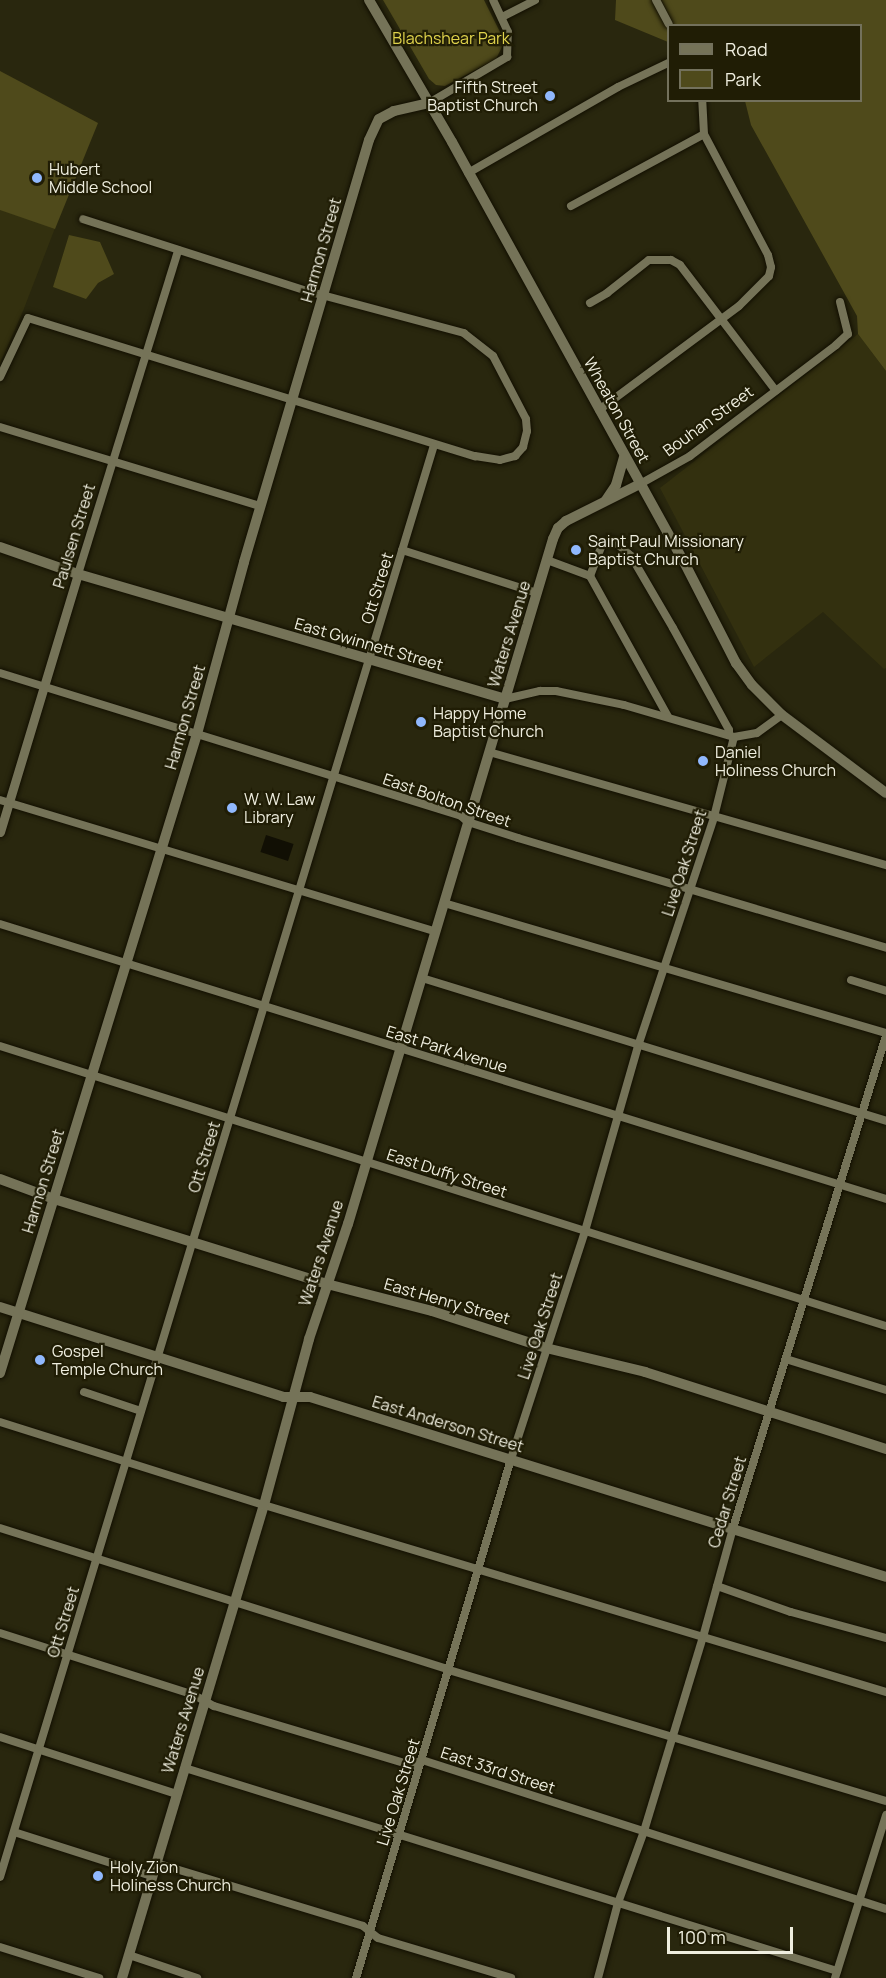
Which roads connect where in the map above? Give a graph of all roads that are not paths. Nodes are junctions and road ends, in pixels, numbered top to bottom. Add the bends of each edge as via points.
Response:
1 (369, 0) edge
2 (493, 0) edge
3 (535, 0) edge
4 (656, 0) edge
5 (502, 17) junction
6 (669, 24) edge
7 (667, 64) edge
8 (702, 102) edge
9 (429, 103) junction
10 (704, 135) junction
11 (468, 173) junction
12 (571, 206) dead end
13 (83, 219) dead end
14 (178, 250) junction
15 (325, 294) junction
16 (840, 302) dead end
17 (590, 303) dead end
18 (721, 318) junction
19 (146, 355) junction
20 (0, 377) edge
21 (776, 391) junction
22 (292, 400) junction
23 (598, 410) junction
24 (0, 427) edge
25 (434, 445) junction
26 (624, 457) junction
27 (114, 461) junction
28 (640, 484) junction
29 (605, 502) junction
30 (260, 507) junction
31 (553, 539) joint
32 (0, 547) edge
33 (402, 550) junction
34 (547, 560) junction
35 (78, 574) junction
36 (590, 576) junction
37 (537, 593) junction
38 (228, 619) junction
39 (369, 658) junction
40 (0, 673) edge
41 (44, 687) junction
42 (505, 699) junction
43 (782, 714) junction
44 (668, 717) junction
45 (197, 734) junction
46 (731, 736) junction
47 (489, 752) junction
48 (334, 777) junction
49 (886, 793) edge
50 (4, 801) edge
51 (714, 817) junction
52 (468, 822) junction
53 (0, 832) edge
54 (161, 850) junction
55 (886, 865) edge
56 (299, 889) junction
57 (689, 890) junction
58 (444, 903) junction
59 (0, 924) edge
60 (435, 931) junction
61 (886, 948) edge
62 (126, 963) junction
63 (665, 967) junction
64 (422, 978) junction
65 (851, 980) dead end
66 (886, 991) edge
67 (264, 1006) junction
68 (886, 1034) edge
69 (0, 1046) edge
70 (638, 1046) junction
71 (400, 1049) junction
72 (92, 1075) junction
73 (861, 1114) junction
74 (619, 1116) junction
75 (230, 1119) junction
76 (886, 1121) edge
77 (366, 1162) junction
78 (0, 1179) edge
79 (840, 1185) junction
80 (54, 1198) junction
81 (886, 1199) edge
82 (585, 1231) junction
83 (193, 1240) junction
84 (327, 1284) junction
85 (804, 1300) junction
86 (0, 1307) edge
87 (18, 1313) junction
88 (886, 1326) edge
89 (546, 1348) junction
90 (158, 1357) junction
91 (786, 1359) junction
92 (0, 1373) edge
93 (886, 1390) edge
94 (84, 1392) dead end
95 (293, 1396) junction
96 (141, 1411) junction
97 (770, 1411) junction
98 (0, 1422) edge
99 (886, 1449) edge
100 (511, 1459) junction
101 (126, 1462) junction
102 (264, 1505) junction
103 (0, 1528) edge
104 (733, 1528) junction
105 (96, 1560) junction
106 (480, 1568) junction
107 (886, 1577) edge
108 (717, 1586) junction
109 (234, 1602) junction
110 (0, 1633) edge
111 (703, 1637) junction
112 (886, 1638) edge
113 (68, 1655) junction
114 (449, 1670) junction
115 (886, 1692) edge
116 (205, 1700) junction
117 (0, 1737) edge
118 (670, 1738) junction
119 (39, 1749) junction
120 (422, 1760) junction
121 (185, 1768) junction
122 (177, 1794) junction
123 (886, 1802) edge
124 (886, 1815) edge
125 (644, 1831) junction
126 (14, 1832) junction
127 (398, 1836) junction
128 (0, 1843) edge
129 (9, 1846) junction
130 (156, 1863) junction
131 (152, 1876) junction
132 (0, 1877) edge
133 (858, 1900) junction
134 (618, 1903) junction
135 (886, 1909) edge
136 (370, 1931) junction
137 (0, 1947) edge
138 (129, 1955) junction
139 (836, 1974) edge
140 (99, 1978) edge
141 (122, 1978) edge
142 (197, 1978) edge
143 (356, 1978) edge
144 (511, 1978) edge
145 (598, 1978) edge

1 - 9 main road, Wheaton Street
2 - 5 street
3 - 5 street
4 - 6 street
5 - 9 street via 508,32 507,57
7 - 11 street via 618,87
8 - 10 street
9 - 11 main road, Wheaton Street
9 - 15 main road, Harmon Street via 394,111 379,119 369,140
10 - 12 street
10 - 18 street via 771,267 763,285
11 - 23 main road, Wheaton Street
13 - 14 street
14 - 15 street
14 - 19 street, Paulsen Street
15 - 22 main road, Harmon Street
15 - 25 street via 464,333 493,356 526,419 524,445 515,456 500,460
16 - 21 street, Bouhan Street via 848,334
17 - 18 street via 649,260 671,260
18 - 21 street
18 - 23 street
19 - 20 street via 28,318
19 - 22 street
19 - 27 street, Paulsen Street
21 - 28 street, Bouhan Street via 690,456
22 - 25 street
22 - 30 main road, Harmon Street
23 - 26 main road, Wheaton Street
24 - 27 street
25 - 33 street, Ott Street
26 - 28 main road, Wheaton Street
26 - 29 main road via 616,485
27 - 30 street
27 - 35 street, Paulsen Street
28 - 29 main road, Bouhan Street
28 - 43 main road, Wheaton Street via 736,663
29 - 31 main road, Bouhan Street via 566,521
30 - 38 main road, Harmon Street
31 - 34 main road, Waters Avenue
32 - 35 main road, East Gwinnett Street
33 - 37 street
33 - 39 street, Ott Street
34 - 36 street
34 - 37 main road, Waters Avenue
35 - 38 main road, East Gwinnett Street
35 - 41 street, Paulsen Street
36 - 44 street
36 - 46 street via 602,544 608,541 631,556
37 - 42 main road, Waters Avenue
38 - 39 main road, East Gwinnett Street
38 - 45 main road, Harmon Street
39 - 42 main road, East Gwinnett Street
39 - 48 street, Ott Street
40 - 41 street, East Bolton Street
41 - 45 street, East Bolton Street
41 - 50 street, Paulsen Street
42 - 44 street, East Gwinnett Street via 556,691
42 - 47 main road, Waters Avenue
43 - 46 street via 757,733
43 - 49 main road, Wheaton Street
44 - 46 street, East Gwinnett Street
45 - 48 street, East Bolton Street
45 - 54 main road, Harmon Street
46 - 51 street, Live Oak Street
47 - 51 street
47 - 52 main road, Waters Avenue
48 - 52 street, East Bolton Street via 461,816
48 - 56 street, Ott Street
50 - 53 street, Paulsen Street
50 - 54 street
51 - 55 street
51 - 57 street, Live Oak Street
52 - 57 street, East Bolton Street
52 - 58 main road, Waters Avenue
54 - 56 street
54 - 62 main road, Harmon Street
56 - 60 street
56 - 67 street, Ott Street
57 - 61 street, East Bolton Street
57 - 63 street, Live Oak Street
58 - 60 main road, Waters Avenue
58 - 63 street
59 - 62 street, East Park Avenue
60 - 64 main road, Waters Avenue
62 - 67 street, East Park Avenue
62 - 72 main road, Harmon Street
63 - 68 street
63 - 70 street, Live Oak Street
64 - 70 street
64 - 71 main road, Waters Avenue
65 - 66 street
67 - 71 street, East Park Avenue
67 - 75 street, Ott Street
68 - 73 street, Cedar Street
69 - 72 street, East Duffy Street
70 - 73 street
70 - 74 street, Live Oak Street
71 - 74 street, East Park Avenue
71 - 77 main road, Waters Avenue
72 - 75 street, East Duffy Street
72 - 80 main road, Harmon Street
73 - 76 street
73 - 79 street, Cedar Street
74 - 79 street, East Park Avenue
74 - 82 street, Live Oak Street
75 - 77 street, East Duffy Street
75 - 83 street, Ott Street
77 - 82 street, East Duffy Street
77 - 84 main road, Waters Avenue
78 - 80 main road, East Henry Street
79 - 81 street, East Park Avenue
79 - 85 street, Cedar Street
80 - 83 main road, East Henry Street
80 - 87 main road, Harmon Street
82 - 85 street, East Duffy Street
82 - 89 street, Live Oak Street
83 - 84 main road, East Henry Street
83 - 90 street, Ott Street
84 - 89 main road, East Henry Street via 432,1311
84 - 95 main road, Waters Avenue
85 - 88 street, East Duffy Street
85 - 91 street, Cedar Street
86 - 87 main road, East Anderson Street
87 - 90 main road, East Anderson Street
87 - 92 main road, Harmon Street
89 - 97 main road, East Henry Street via 645,1372
89 - 100 street, Live Oak Street
90 - 95 main road, East Anderson Street via 283,1397
90 - 96 street, Ott Street
91 - 93 street
91 - 97 street, Cedar Street
94 - 96 street
95 - 100 main road, East Anderson Street via 310,1397
95 - 102 main road, Waters Avenue
96 - 101 street, Ott Street
97 - 99 main road, East Henry Street
97 - 104 street, Cedar Street
98 - 101 street
100 - 104 main road, East Anderson Street
100 - 106 street, Live Oak Street
101 - 102 street
101 - 105 street, Ott Street
102 - 106 street
102 - 109 main road, Waters Avenue
103 - 105 street
104 - 107 main road, East Anderson Street
104 - 108 street, Cedar Street
105 - 109 street
105 - 113 street, Ott Street
106 - 111 street
106 - 114 street, Live Oak Street
108 - 111 street, Cedar Street
108 - 112 street via 791,1612
109 - 114 street
109 - 116 main road, Waters Avenue
110 - 113 street, East 33rd Street
111 - 115 street
111 - 118 street, Cedar Street
113 - 116 street, East 33rd Street
113 - 119 street, Ott Street
114 - 118 street
114 - 120 street, Live Oak Street
116 - 120 street, East 33rd Street via 214,1706 411,1765
116 - 121 main road, Waters Avenue
117 - 119 street
118 - 123 street
118 - 125 street, Cedar Street
119 - 122 street
119 - 126 street, Ott Street
120 - 125 street, East 33rd Street
120 - 127 street, Live Oak Street
121 - 122 main road, Waters Avenue
121 - 127 street
122 - 130 main road, Waters Avenue
124 - 133 street
125 - 133 street, East 33rd Street
125 - 134 street, Cedar Street
126 - 129 street, Ott Street
126 - 131 street
127 - 134 street
127 - 136 street, Live Oak Street
128 - 129 street
129 - 132 street, Ott Street
130 - 131 main road, Waters Avenue
130 - 136 street
131 - 138 main road, Waters Avenue
133 - 135 street, East 33rd Street
133 - 139 street
134 - 139 street
134 - 145 street, Cedar Street
136 - 143 street, Live Oak Street
136 - 144 street via 378,1938
137 - 140 street
138 - 141 main road, Waters Avenue
138 - 142 street

